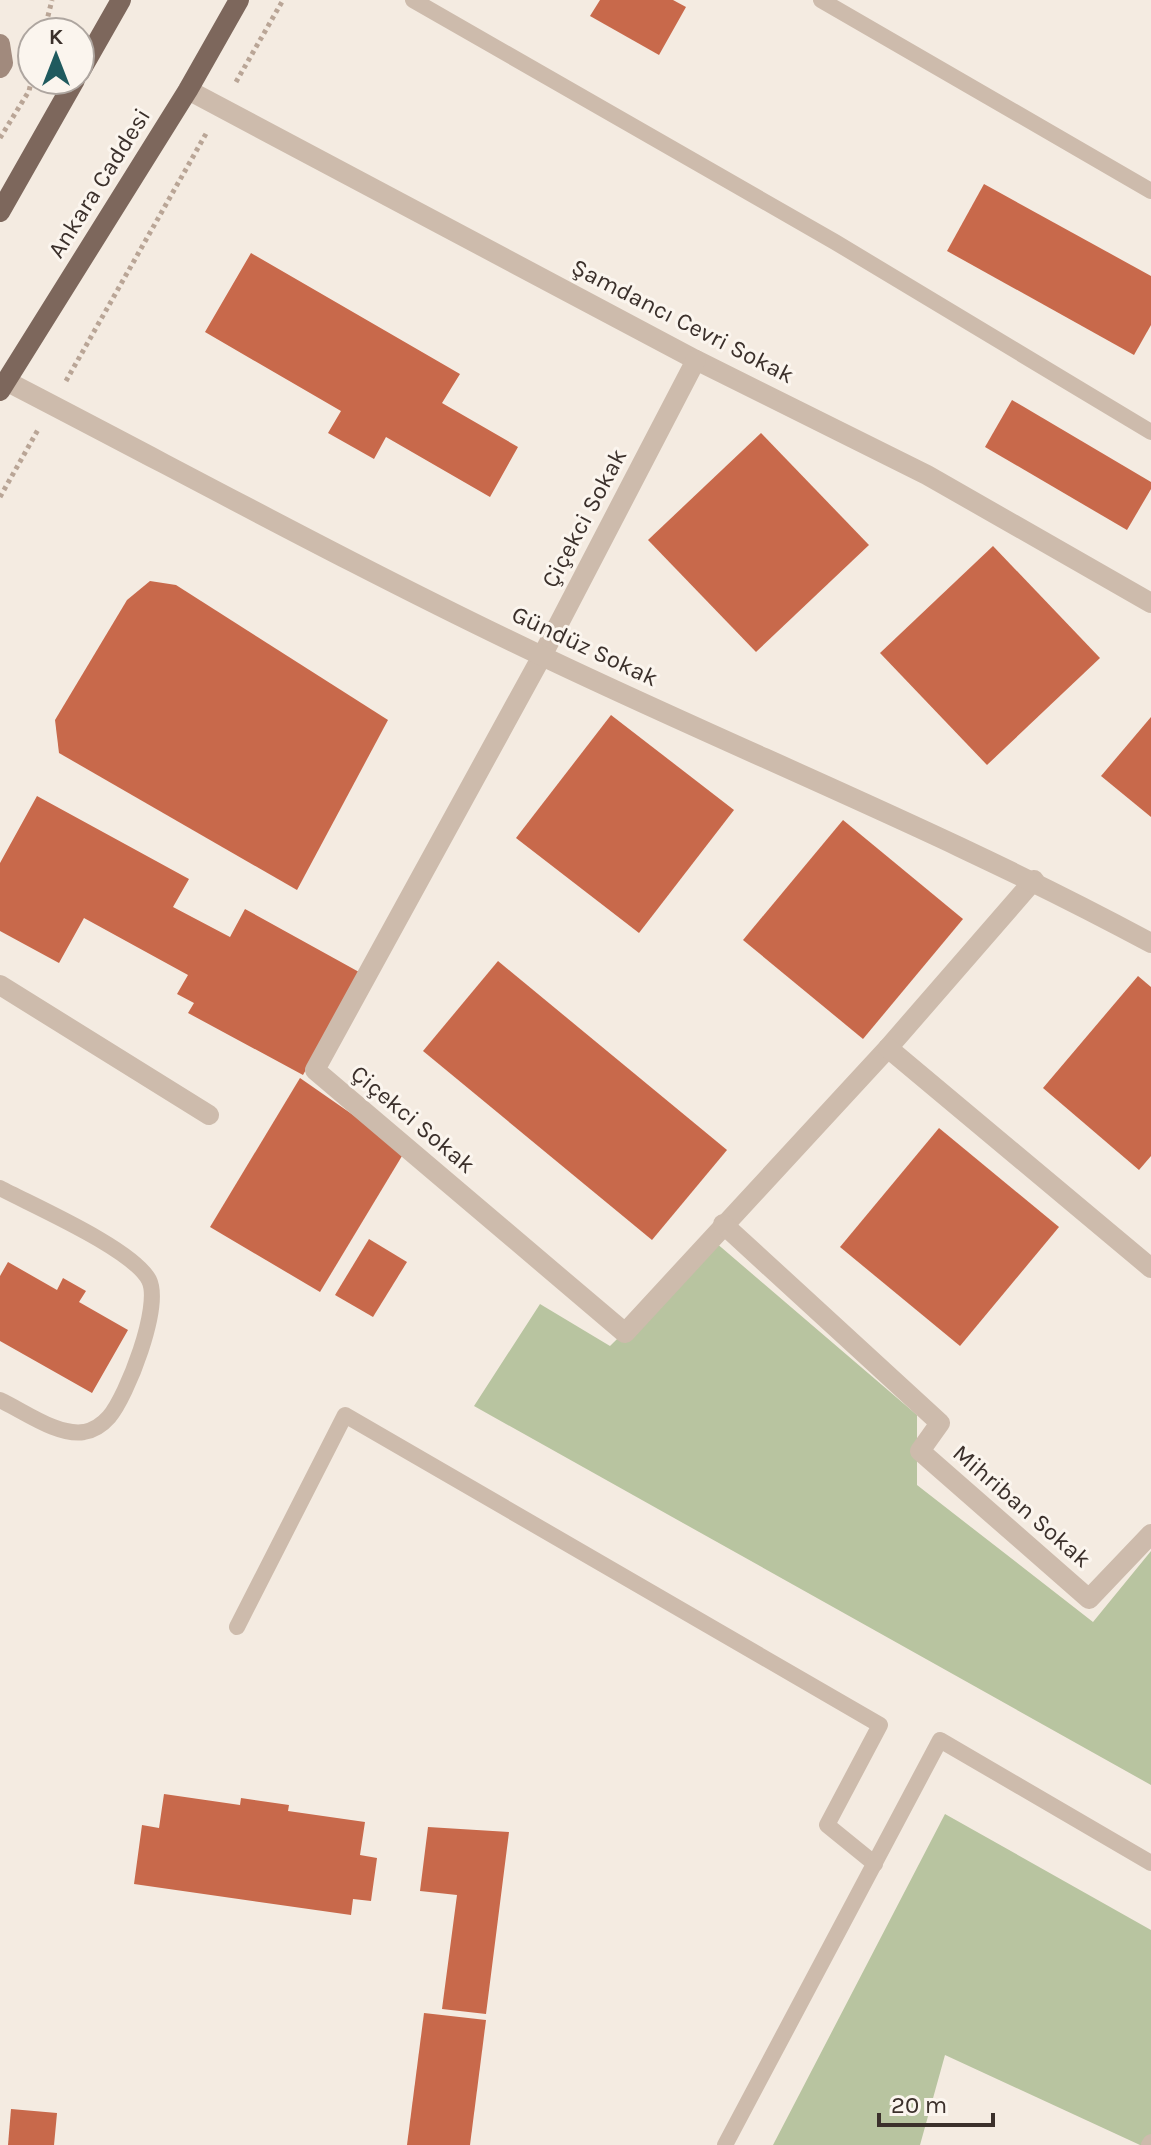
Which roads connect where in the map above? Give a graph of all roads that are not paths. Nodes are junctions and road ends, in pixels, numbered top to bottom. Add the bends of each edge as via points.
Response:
1 (121, 0) edge
2 (239, 0) edge
3 (413, 0) edge
4 (821, 0) edge
5 (0, 44) edge
6 (96, 44) edge
7 (0, 68) edge
8 (188, 90) junction
9 (66, 96) edge
10 (1151, 191) edge
11 (0, 212) edge
12 (696, 360) junction
13 (3, 386) edge
14 (1151, 432) edge
15 (1151, 603) edge
16 (542, 656) junction
17 (1034, 880) junction
18 (1151, 943) edge
19 (0, 985) edge
20 (888, 1048) junction
21 (209, 1115) dead end
22 (0, 1188) edge
23 (723, 1224) junction
24 (1151, 1268) edge
25 (0, 1400) edge
26 (1151, 1534) edge
27 (237, 1627) dead end
28 (1151, 1863) edge
29 (875, 1864) junction
30 (725, 2145) edge

1 - 6 main road
2 - 8 main road, Ankara Caddesi
3 - 14 lane via 835,242
4 - 10 lane
5 - 7 street
8 - 12 street, Şamdancı Cevri Sokak
8 - 13 main road, Ankara Caddesi
9 - 11 main road
12 - 15 street, Şamdancı Cevri Sokak via 927,475
12 - 16 street, Çiçekci Sokak
13 - 16 street, Gündüz Sokak via 52,405
16 - 17 street, Gündüz Sokak
16 - 23 street, Çiçekci Sokak via 315,1070 625,1333
17 - 18 street, Gündüz Sokak
17 - 20 street, Çiçekci Sokak
19 - 21 street
20 - 23 street, Çiçekci Sokak
20 - 24 street
22 - 25 lane via 129,1257 150,1281 152,1302 142,1345 112,1414 98,1428 65,1432
23 - 26 street, Mihriban Sokak via 940,1423 920,1451 1089,1599
27 - 29 lane via 345,1415 880,1725 827,1825
28 - 29 lane via 940,1740
29 - 30 lane

